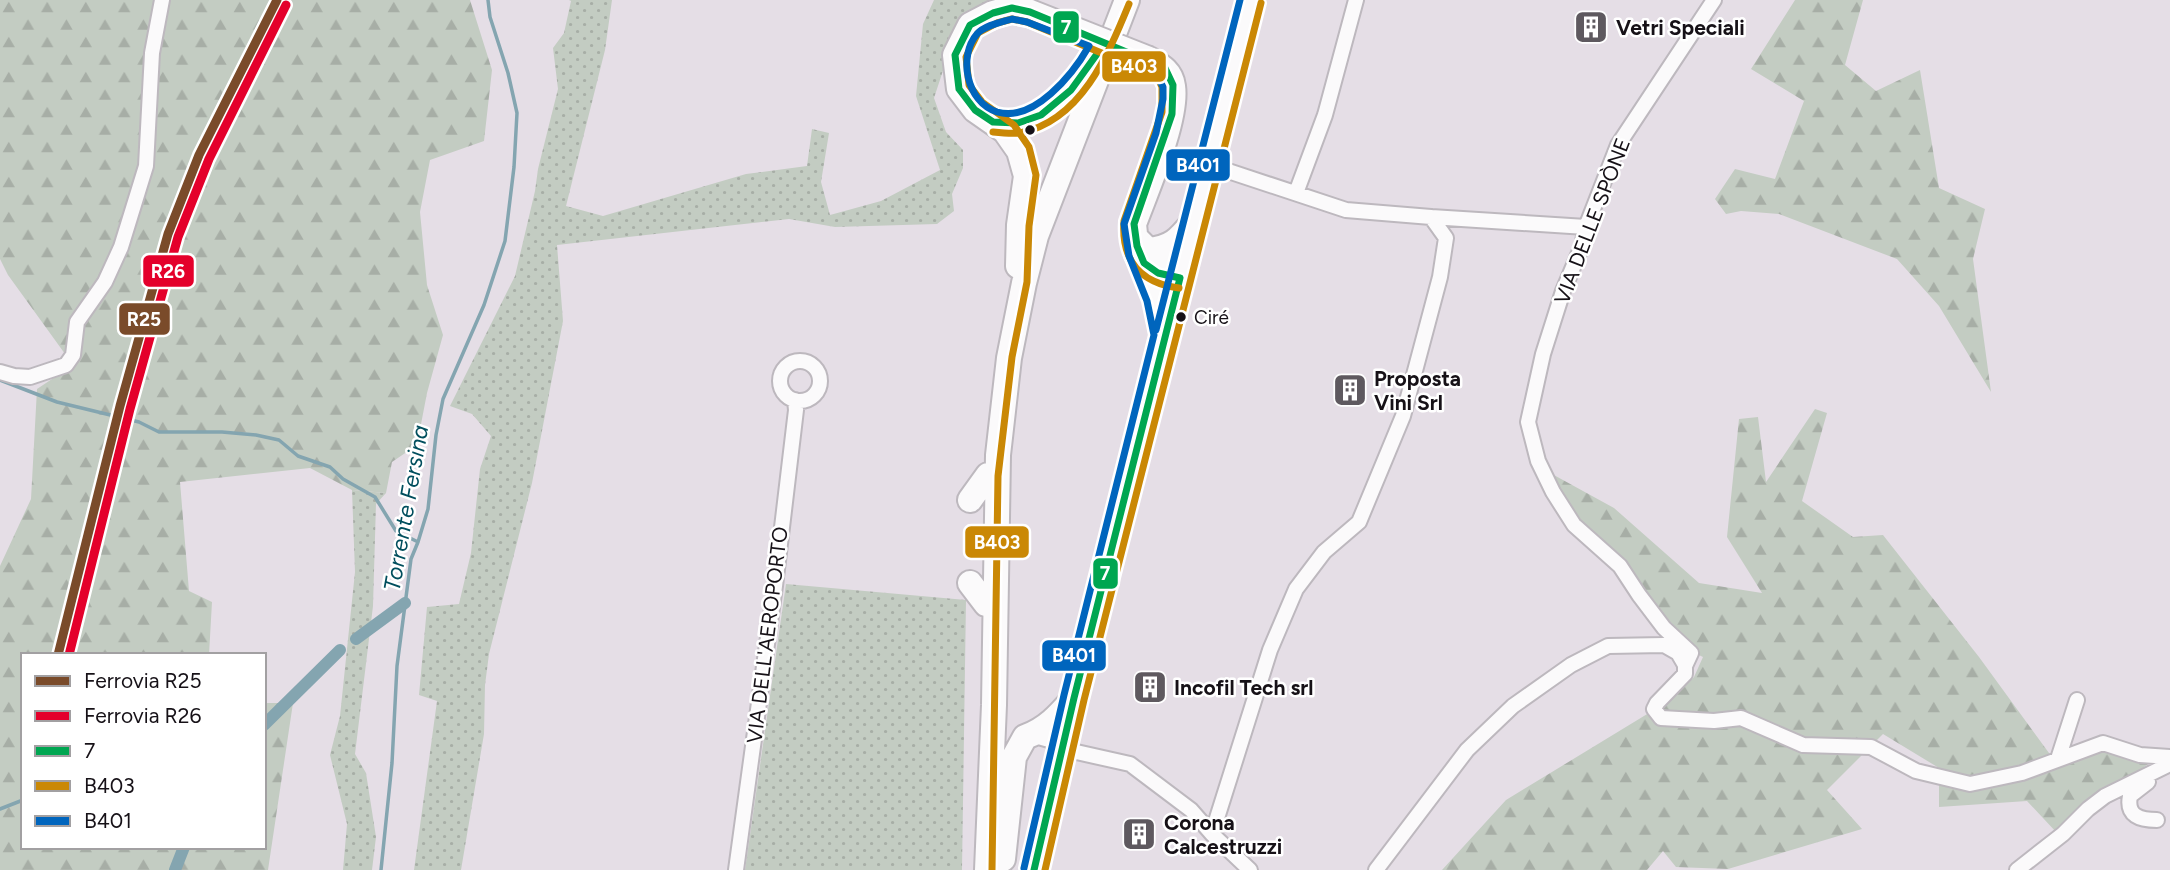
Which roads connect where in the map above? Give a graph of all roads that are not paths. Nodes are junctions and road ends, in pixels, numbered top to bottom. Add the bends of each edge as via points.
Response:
1 (162, 0) edge
2 (1119, 0) edge
3 (1127, 0) edge
4 (1251, 0) edge
5 (1356, 0) edge
6 (1714, 0) edge
7 (1097, 54) junction
8 (993, 122) junction
9 (1210, 165) junction
10 (1296, 193) junction
11 (1431, 217) junction
12 (1194, 221) junction
13 (1586, 227) junction
14 (1141, 249) junction
15 (1180, 278) junction
16 (1017, 281) junction
17 (1165, 335) junction
18 (0, 372) edge
19 (795, 400) dead end
20 (988, 475) junction
21 (970, 500) dead end
22 (970, 583) dead end
23 (986, 604) junction
24 (1685, 666) junction
25 (1074, 698) junction
26 (2077, 700) dead end
27 (1039, 732) junction
28 (1062, 749) junction
29 (2170, 757) edge
30 (2058, 759) junction
31 (2170, 766) edge
32 (2157, 820) dead end
33 (1212, 834) junction
34 (736, 870) edge
35 (981, 870) edge
36 (987, 870) edge
37 (1001, 870) edge
38 (1034, 870) edge
39 (1250, 870) edge
40 (1376, 870) edge
41 (2017, 870) edge

1 - 18 street via 152,53 146,166 121,247 105,282 77,321 73,355 66,365 30,377
2 - 7 highway
3 - 36 highway via 1036,236 1009,359 998,455
4 - 9 main road
5 - 10 street via 1325,115
6 - 13 street, VIA DELLE SPÒNE via 1618,145
7 - 8 highway via 1071,90 1041,115 1018,123
7 - 16 highway
8 - 14 highway, bridge via 975,110 959,89 955,55 970,25 993,13 1012,8 1030,12 1165,68 1173,85 1172,114 1134,224
8 - 16 highway via 1019,151 1026,176 1018,225
9 - 10 street
9 - 12 main road
10 - 11 street via 1346,209
11 - 13 street
11 - 33 street via 1446,238 1403,416 1359,523 1324,552 1296,589 1270,650
12 - 14 highway via 1163,249
12 - 15 main road
13 - 24 street, VIA DELLE SPÒNE via 1543,354 1528,422 1538,461 1574,525 1620,566 1664,628 1692,653
14 - 15 highway via 1163,255
14 - 17 highway
15 - 17 main road
16 - 20 highway via 1002,355
17 - 25 main road
19 - 34 street, VIA DELL'AEROPORTO
20 - 21 highway
20 - 23 highway
22 - 23 highway
23 - 35 highway
24 - 30 street via 1685,674 1654,709 1661,718 1741,718 1803,745 1871,747 1916,771 1970,784 2022,773
24 - 40 street via 1678,653 1664,645 1608,646 1571,665 1513,706 1467,750
25 - 27 highway
25 - 28 main road
26 - 30 street
27 - 28 highway via 1053,736
27 - 37 highway via 1025,737 1014,757
28 - 33 street via 1130,764 1191,810
28 - 38 main road
29 - 30 street via 2140,755 2104,743
31 - 32 street via 2130,796 2133,816
31 - 41 street via 2105,796
33 - 39 street

